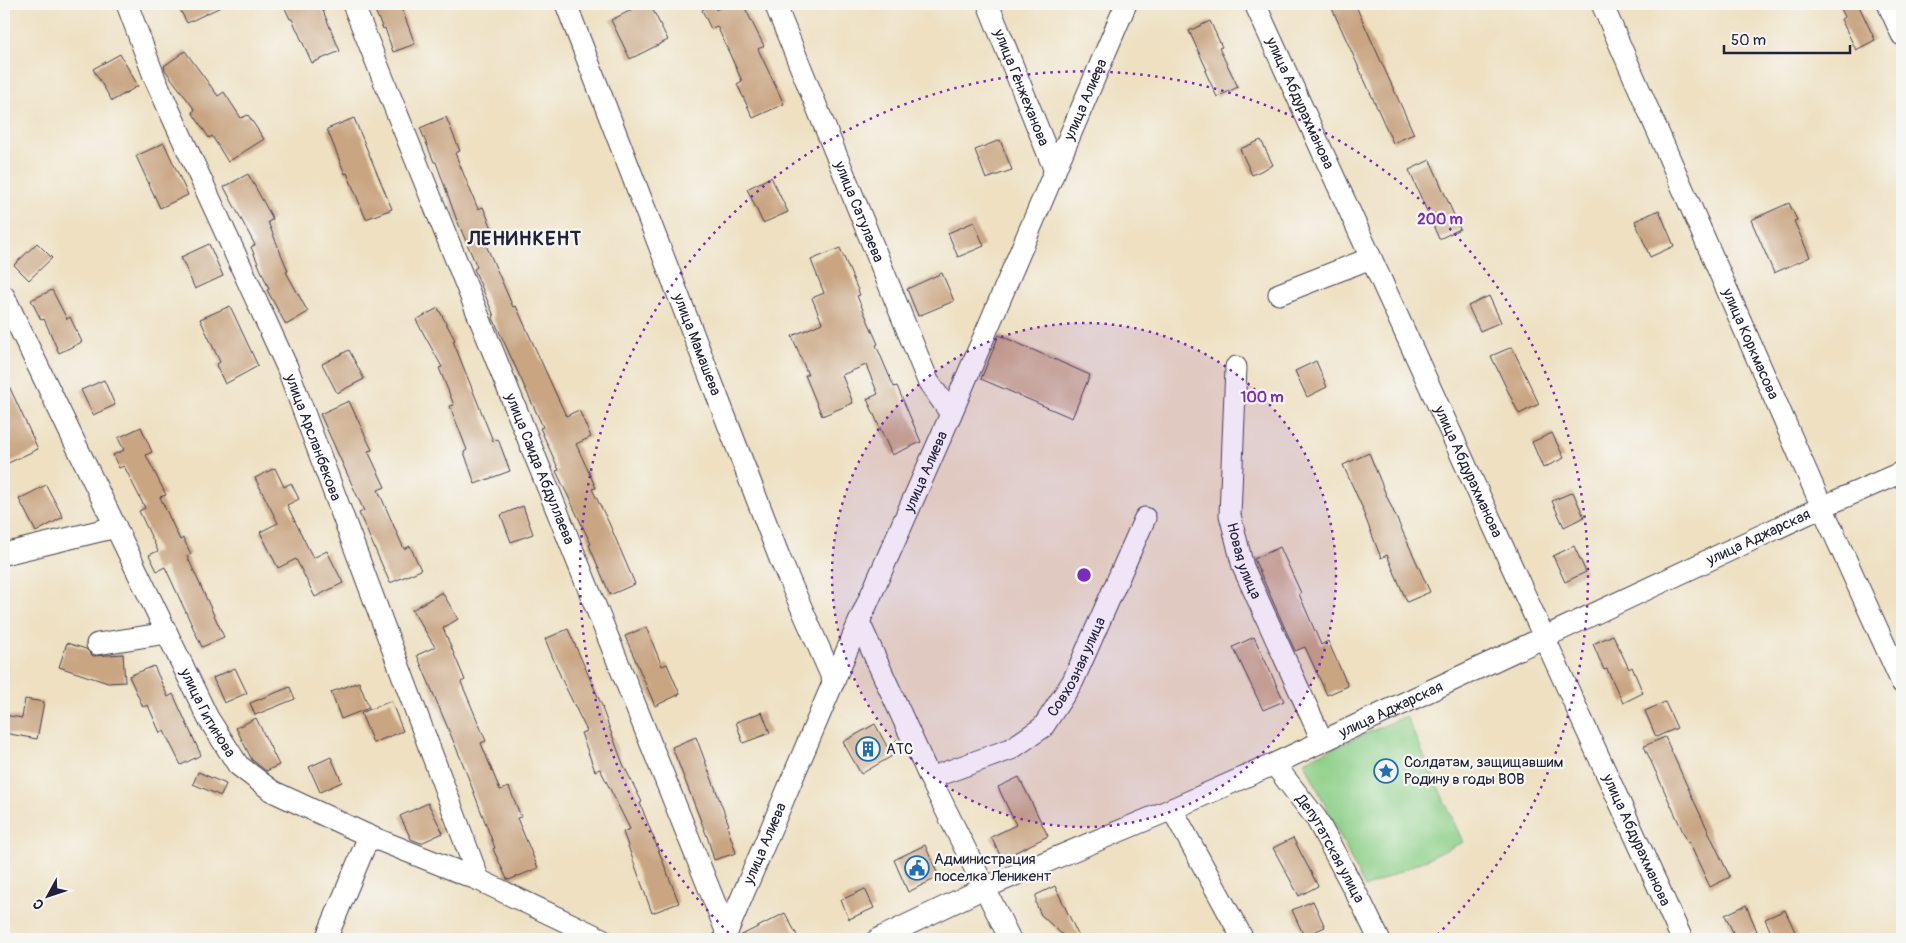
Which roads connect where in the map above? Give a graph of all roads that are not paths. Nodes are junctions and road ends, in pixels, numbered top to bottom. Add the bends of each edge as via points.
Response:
1 (127, 4) edge
2 (353, 4) edge
3 (566, 4) edge
4 (775, 4) edge
5 (988, 4) edge
6 (1126, 4) edge
7 (1255, 4) edge
8 (1602, 4) edge
9 (1888, 4) edge
10 (1902, 35) edge
11 (1055, 170) junction
12 (1371, 258) junction
13 (1279, 294) dead end
14 (4, 296) edge
15 (1236, 368) dead end
16 (951, 414) junction
17 (1902, 472) edge
18 (1822, 507) junction
19 (1145, 518) dead end
20 (116, 526) junction
21 (4, 554) edge
22 (859, 622) junction
23 (167, 633) junction
24 (1543, 637) junction
25 (97, 644) dead end
26 (834, 682) junction
27 (1902, 683) edge
28 (1322, 740) junction
29 (1274, 764) junction
30 (930, 778) junction
31 (1172, 809) junction
32 (369, 836) junction
33 (479, 880) junction
34 (984, 888) junction
35 (726, 936) edge
36 (326, 939) edge
37 (602, 939) edge
38 (878, 939) edge
39 (1010, 939) edge
40 (1243, 939) edge
41 (1379, 939) edge
42 (1682, 939) edge

1 - 33 street, улица Арсланбекова via 155,79 287,367
2 - 35 street, улица Саида Абдуллаева
3 - 26 street, улица Мамашева via 780,559
4 - 16 street, улица Сатулаева via 928,381
5 - 11 street, улица Генжеханова
6 - 11 street, улица Алиева
7 - 12 street, улица Абдурахманова
8 - 18 street, улица Коркмасова
9 - 10 street
11 - 16 street, улица Алиева
12 - 13 street
12 - 24 street, улица Абдурахманова
14 - 20 street, улица Гитинова
15 - 28 street, Новая улица via 1230,515 1243,567
16 - 22 street, улица Алиева
17 - 18 street, улица Аджарская
18 - 24 street, улица Аджарская
18 - 27 street, улица Коркмасова
19 - 30 street, Совхозная улица via 1073,681 1043,727 1010,749
20 - 21 street
20 - 23 street, улица Гитинова
22 - 26 street, улица Алиева
22 - 30 street
23 - 25 street
23 - 32 street, улица Гитинова via 208,718 238,765 272,791
24 - 28 street, улица Аджарская
24 - 42 street, улица Абдурахманова
26 - 35 street, улица Алиева
28 - 29 street, улица Аджарская
29 - 31 street, улица Аджарская
29 - 41 street, Депутатская улица via 1316,818
30 - 34 street
31 - 34 street, улица Аджарская
31 - 40 street
32 - 33 street, улица Гитинова
32 - 36 street
33 - 37 street, улица Гитинова
34 - 38 street, улица Аджарская
34 - 39 street

